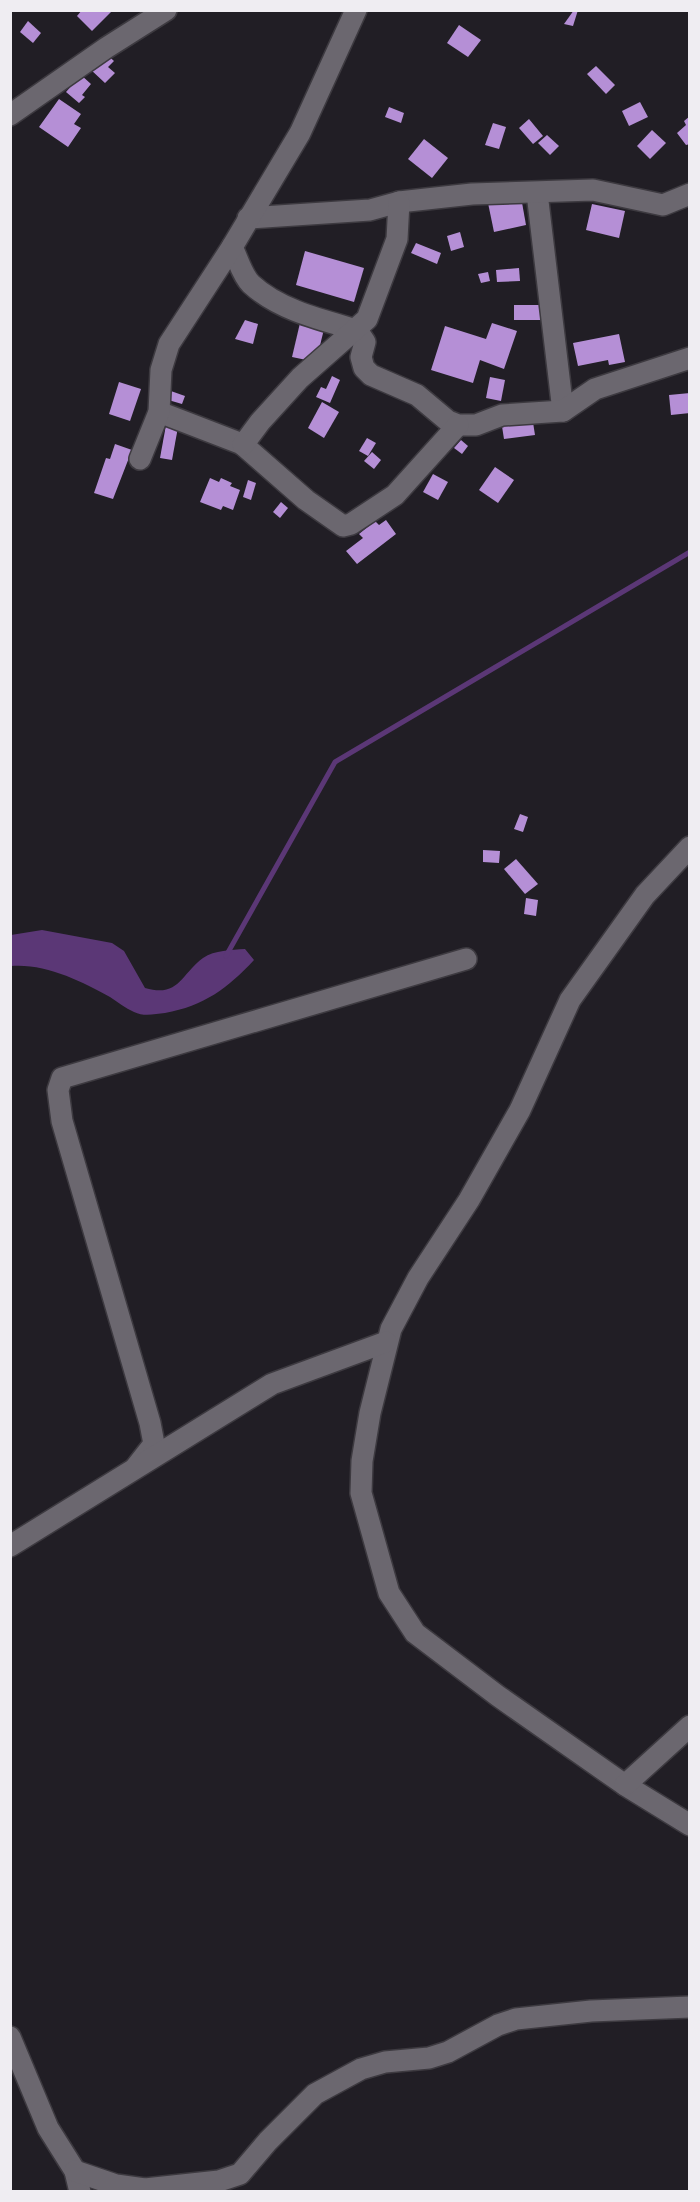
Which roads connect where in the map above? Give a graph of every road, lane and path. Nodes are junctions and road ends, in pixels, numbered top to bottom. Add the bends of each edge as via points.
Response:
1 (166, 10) edge
2 (356, 10) edge
3 (10, 115) edge
4 (537, 193) junction
5 (690, 194) edge
6 (399, 202) junction
7 (248, 218) junction
8 (232, 247) junction
9 (357, 330) junction
10 (690, 358) edge
11 (563, 411) junction
12 (159, 412) junction
13 (458, 425) junction
14 (243, 445) junction
15 (140, 459) dead end
16 (690, 847) edge
17 (466, 959) dead end
18 (386, 1342) junction
19 (136, 1467) junction
20 (10, 1546) edge
21 (690, 1726) edge
22 (625, 1785) junction
23 (690, 1825) edge
24 (690, 2007) edge
25 (10, 2037) edge
26 (77, 2181) edge

1 - 3 street
2 - 7 street via 300,133
4 - 5 street via 592,190 663,205
4 - 6 street via 472,194
4 - 11 street
6 - 7 street via 370,210
6 - 9 street via 394,249 367,319
7 - 8 street
8 - 9 street via 251,284 268,296 310,316
8 - 12 street via 169,344 161,370
9 - 13 street via 365,342 361,357 364,368 371,375 417,395
9 - 14 street via 300,378
10 - 11 street via 595,388
11 - 13 street via 502,415 476,425
12 - 14 street
12 - 15 street
13 - 14 street via 394,495 343,526 306,500
16 - 18 street via 645,895 570,1000 520,1110 469,1200 418,1278
17 - 19 street via 62,1078 58,1090 62,1121 154,1444
18 - 19 street via 272,1384
18 - 22 street via 362,1461 361,1493 389,1593 415,1633
19 - 20 street
21 - 22 street
22 - 23 street
24 - 26 street via 516,2019 429,2058 361,2068 315,2094 240,2174 219,2181 145,2189
25 - 26 street via 48,2128

